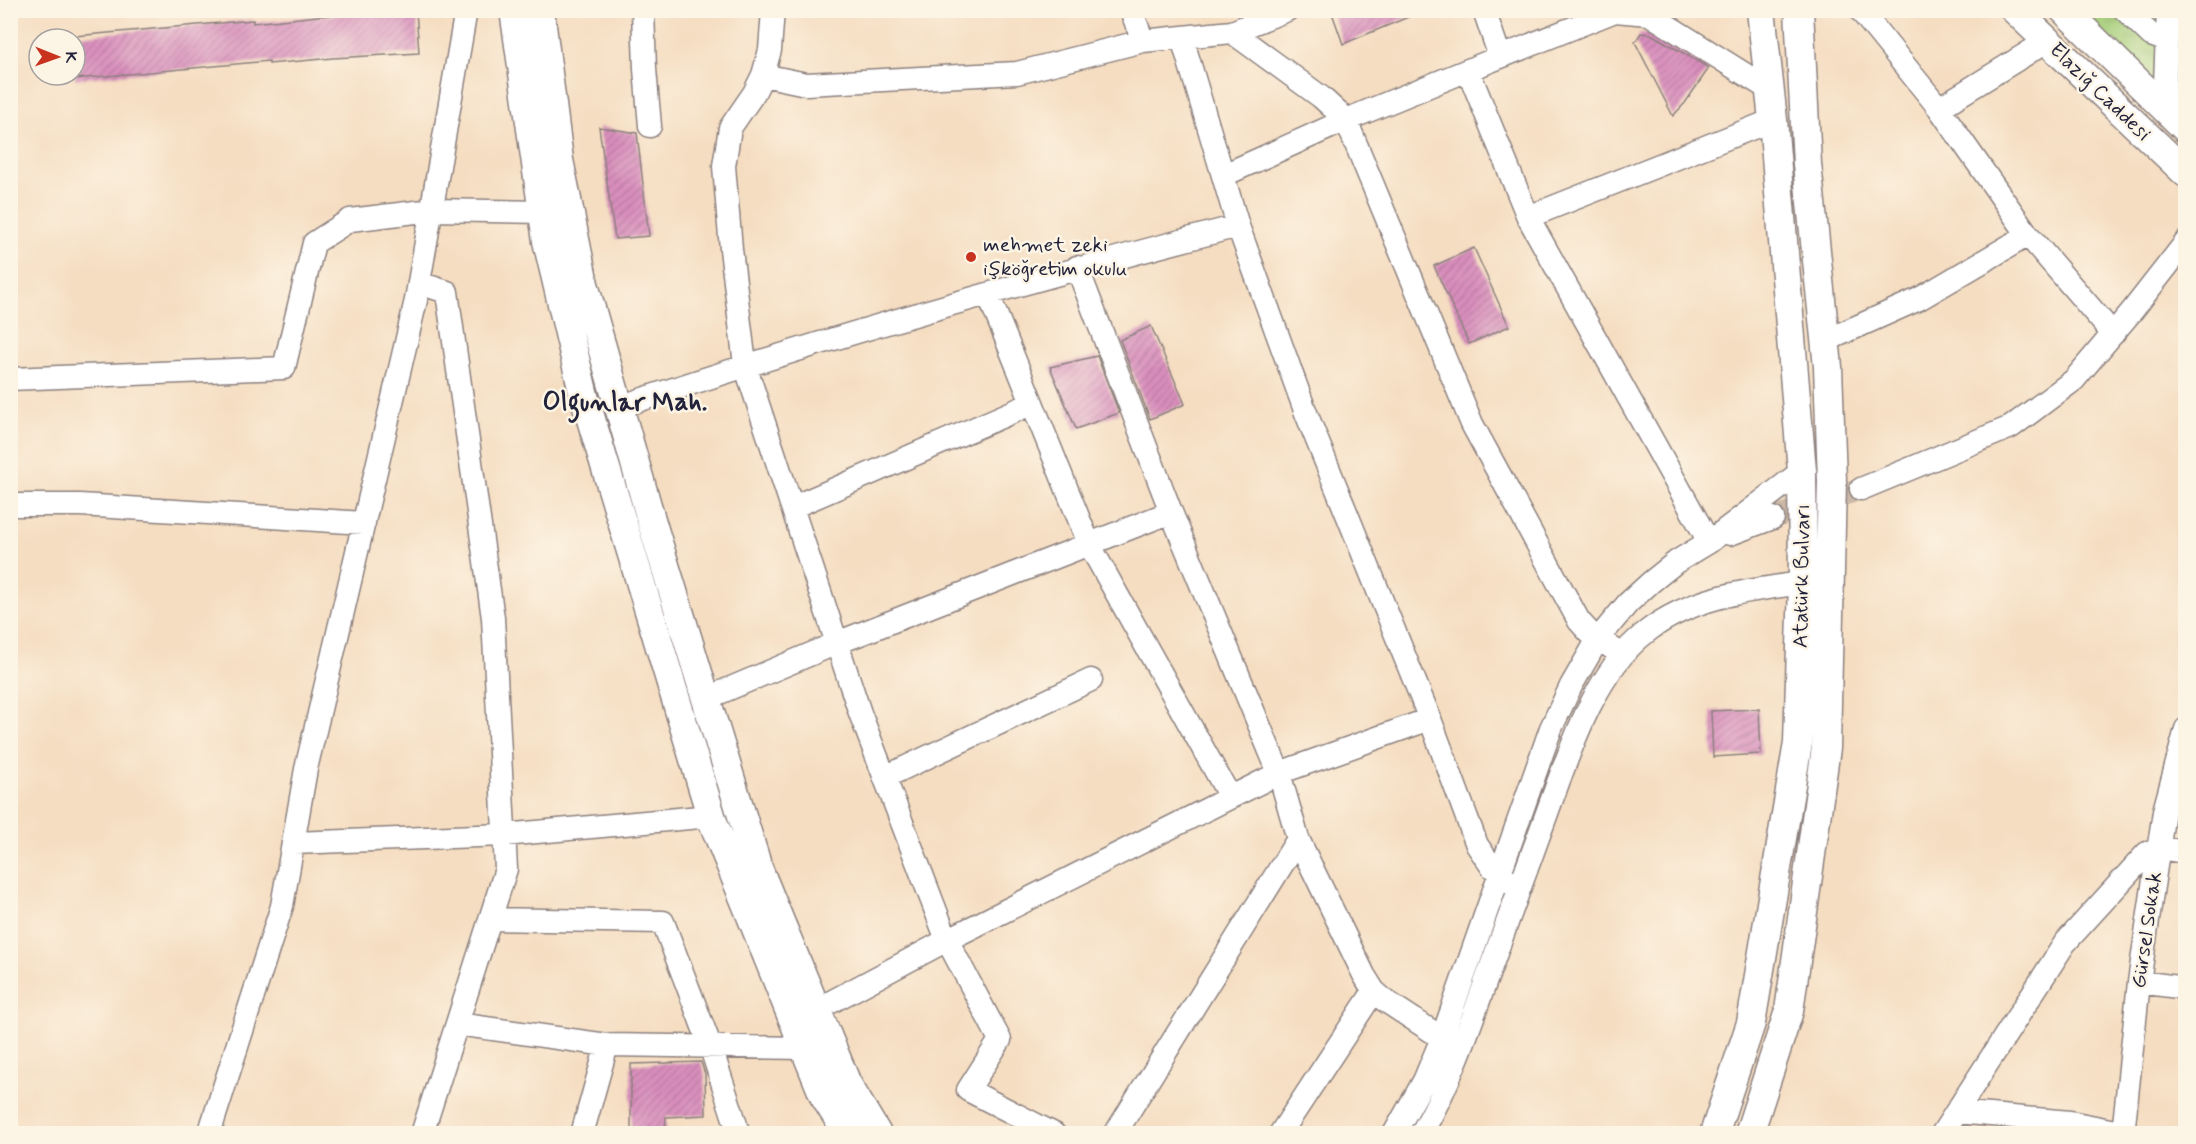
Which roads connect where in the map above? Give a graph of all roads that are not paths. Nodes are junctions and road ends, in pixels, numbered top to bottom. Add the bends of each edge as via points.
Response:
1 (466, 10) edge
2 (514, 10) edge
3 (540, 10) edge
4 (643, 10) edge
5 (773, 10) edge
6 (1131, 10) edge
7 (1287, 10) edge
8 (1484, 10) edge
9 (1761, 10) edge
10 (1799, 10) edge
11 (1860, 10) edge
12 (2015, 10) edge
13 (2064, 10) edge
14 (2125, 10) edge
15 (2168, 10) edge
16 (1232, 32) junction
17 (1182, 38) junction
18 (2167, 40) junction
19 (1143, 41) junction
20 (2047, 41) junction
21 (1500, 57) junction
22 (1468, 70) junction
23 (763, 75) junction
24 (1770, 90) junction
25 (1939, 108) junction
26 (2164, 108) junction
27 (1346, 120) junction
28 (1773, 120) junction
29 (650, 126) dead end
30 (2186, 129) edge
31 (2186, 173) edge
32 (1224, 175) junction
33 (432, 210) junction
34 (543, 212) junction
35 (1528, 217) junction
36 (1238, 226) junction
37 (2028, 235) junction
38 (2186, 242) edge
39 (1077, 267) junction
40 (419, 283) junction
41 (988, 294) junction
42 (2113, 334) junction
43 (1825, 341) junction
44 (745, 365) junction
45 (10, 379) edge
46 (1031, 404) junction
47 (619, 407) junction
48 (1802, 471) junction
49 (1861, 489) tunnel mouth
50 (10, 505) edge
51 (793, 507) junction
52 (1171, 512) junction
53 (1773, 518) tunnel mouth
54 (364, 523) junction
55 (1709, 542) junction
56 (1089, 544) junction
57 (1803, 583) junction
58 (1598, 639) junction
59 (837, 643) junction
60 (1622, 655) junction
61 (1091, 680) dead end
62 (705, 699) junction
63 (1430, 719) junction
64 (2186, 729) edge
65 (1279, 773) junction
66 (885, 777) junction
67 (1230, 797) junction
68 (711, 816) junction
69 (504, 835) junction
70 (1298, 839) junction
71 (293, 843) junction
72 (2159, 848) junction
73 (2186, 852) edge
74 (1500, 875) junction
75 (1519, 890) junction
76 (490, 919) junction
77 (947, 940) junction
78 (2139, 982) junction
79 (2186, 988) edge
80 (1374, 991) junction
81 (816, 1010) junction
82 (457, 1024) junction
83 (1442, 1038) junction
84 (607, 1045) junction
85 (710, 1045) junction
86 (804, 1048) junction
87 (1956, 1112) junction
88 (2125, 1133) edge
89 (209, 1134) edge
90 (422, 1134) edge
91 (582, 1134) edge
92 (740, 1134) edge
93 (848, 1134) edge
94 (877, 1134) edge
95 (1054, 1134) edge
96 (1115, 1134) edge
97 (1280, 1134) edge
98 (1395, 1134) edge
99 (1421, 1134) edge
100 (1714, 1134) edge
101 (1749, 1134) edge
102 (1942, 1134) edge

1 - 33 street
2 - 34 main road
3 - 47 main road via 561,171 584,284
4 - 29 street
5 - 23 street via 770,50
6 - 19 street
7 - 16 street
8 - 21 street
9 - 24 main road, Atatürk Bulvarı
10 - 43 main road, Atatürk Bulvarı via 1807,164
11 - 25 street
12 - 20 main road, Elazığ Caddesi
13 - 26 main road
14 - 18 street via 2151,35
15 - 18 street
16 - 17 street
16 - 27 street via 1321,96
17 - 19 street
17 - 32 street
18 - 26 street
19 - 23 street via 1017,73 806,84
20 - 25 street
20 - 31 main road, Elazığ Caddesi
21 - 22 street
21 - 24 street via 1615,11 1650,14
22 - 27 street
22 - 35 street
23 - 44 street via 730,128 724,166
24 - 28 main road, Atatürk Bulvarı
25 - 37 street
26 - 30 main road
27 - 32 street
27 - 58 street via 1472,424 1579,621
28 - 35 street
28 - 48 main road, Atatürk Bulvarı
32 - 36 street
33 - 34 street
33 - 40 street
33 - 45 street via 350,220 314,243 284,369
34 - 68 main road via 584,396
35 - 55 street
36 - 39 street
36 - 63 street via 1306,413
37 - 42 street
37 - 43 street via 1919,299
38 - 42 street
39 - 41 street
39 - 52 street
40 - 54 street
40 - 69 street via 447,292 493,618
41 - 44 street
41 - 46 street
42 - 49 street via 2074,380 2011,427
43 - 101 main road, Atatürk Bulvarı via 1832,481 1826,748 1789,1011
44 - 47 street
44 - 51 street
46 - 51 street
46 - 56 street
47 - 62 main road
48 - 55 street
48 - 57 main road, Atatürk Bulvarı
50 - 54 street via 115,507
51 - 59 street
52 - 56 street
52 - 65 street
53 - 55 street
54 - 71 street via 306,769
55 - 58 street via 1651,582
56 - 59 street
56 - 67 street
57 - 60 street via 1697,603 1645,633
57 - 100 main road, Atatürk Bulvarı via 1798,744 1751,1023
58 - 60 street
58 - 74 street via 1551,728
59 - 62 street
59 - 66 street
60 - 75 street via 1602,681 1583,722
61 - 66 street
62 - 81 main road via 758,868
63 - 65 street
63 - 74 street via 1477,844
64 - 72 street, Gürsel Sokak via 2164,811
65 - 67 street
65 - 70 street
66 - 77 street
67 - 77 street
68 - 69 street
68 - 86 main road
69 - 71 street
69 - 76 street via 506,869
70 - 80 street
70 - 96 street
71 - 89 street via 282,906
72 - 73 street
72 - 78 street, Gürsel Sokak
72 - 87 street via 2147,853 2065,943
74 - 75 street
74 - 83 street
75 - 99 street via 1468,1031
76 - 82 street
76 - 85 street via 663,922
77 - 81 street
77 - 95 street via 1000,1040 968,1090
78 - 79 street
78 - 88 street, Gürsel Sokak
80 - 83 street
80 - 97 street
81 - 94 main road via 847,1084
82 - 84 street
82 - 90 street
83 - 98 street
84 - 85 street
84 - 91 street
85 - 86 street
85 - 92 street
86 - 93 main road via 824,1096
87 - 88 street via 2070,1122
87 - 102 street

